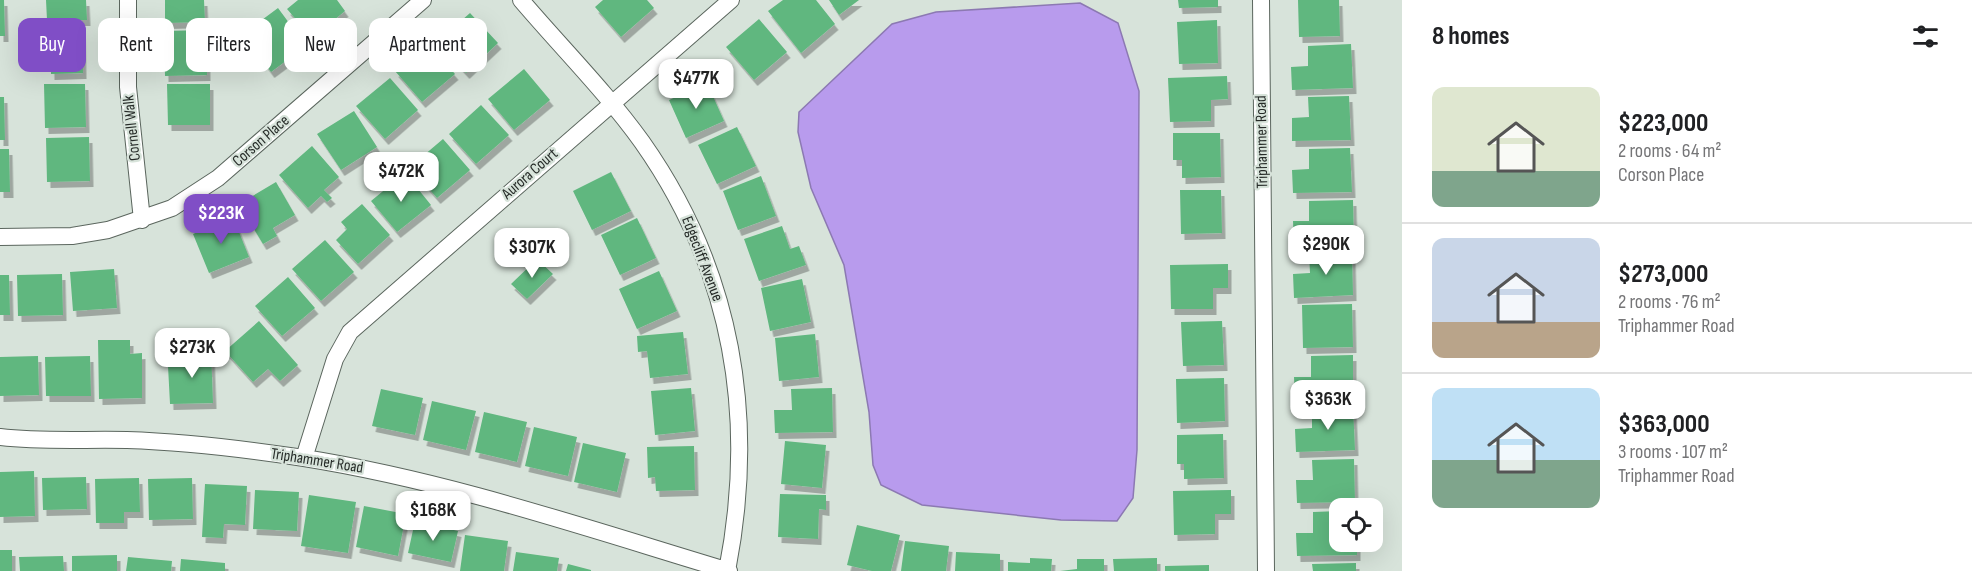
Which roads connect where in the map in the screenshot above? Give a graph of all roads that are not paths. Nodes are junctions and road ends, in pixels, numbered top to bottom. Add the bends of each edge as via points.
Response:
1 (128, 0) edge
2 (423, 0) edge
3 (521, 0) edge
4 (731, 0) edge
5 (1261, 0) edge
6 (611, 104) junction
7 (142, 220) junction
8 (0, 237) edge
9 (0, 437) edge
10 (304, 458) junction
11 (728, 571) edge
12 (1266, 571) edge

1 - 7 street, Cornell Walk via 128,87
2 - 7 street, Corson Place via 218,178 172,208
3 - 6 street, Edgecliff Avenue
4 - 6 street, Aurora Court
5 - 12 street, Triphammer Road
6 - 10 street, Aurora Court via 350,332 335,359
6 - 11 street, Edgecliff Avenue via 641,142 689,223 711,275 727,330 741,461
7 - 8 street, Corson Place via 72,236
9 - 10 street, Triphammer Road via 129,440
10 - 11 street, Triphammer Road via 482,496

